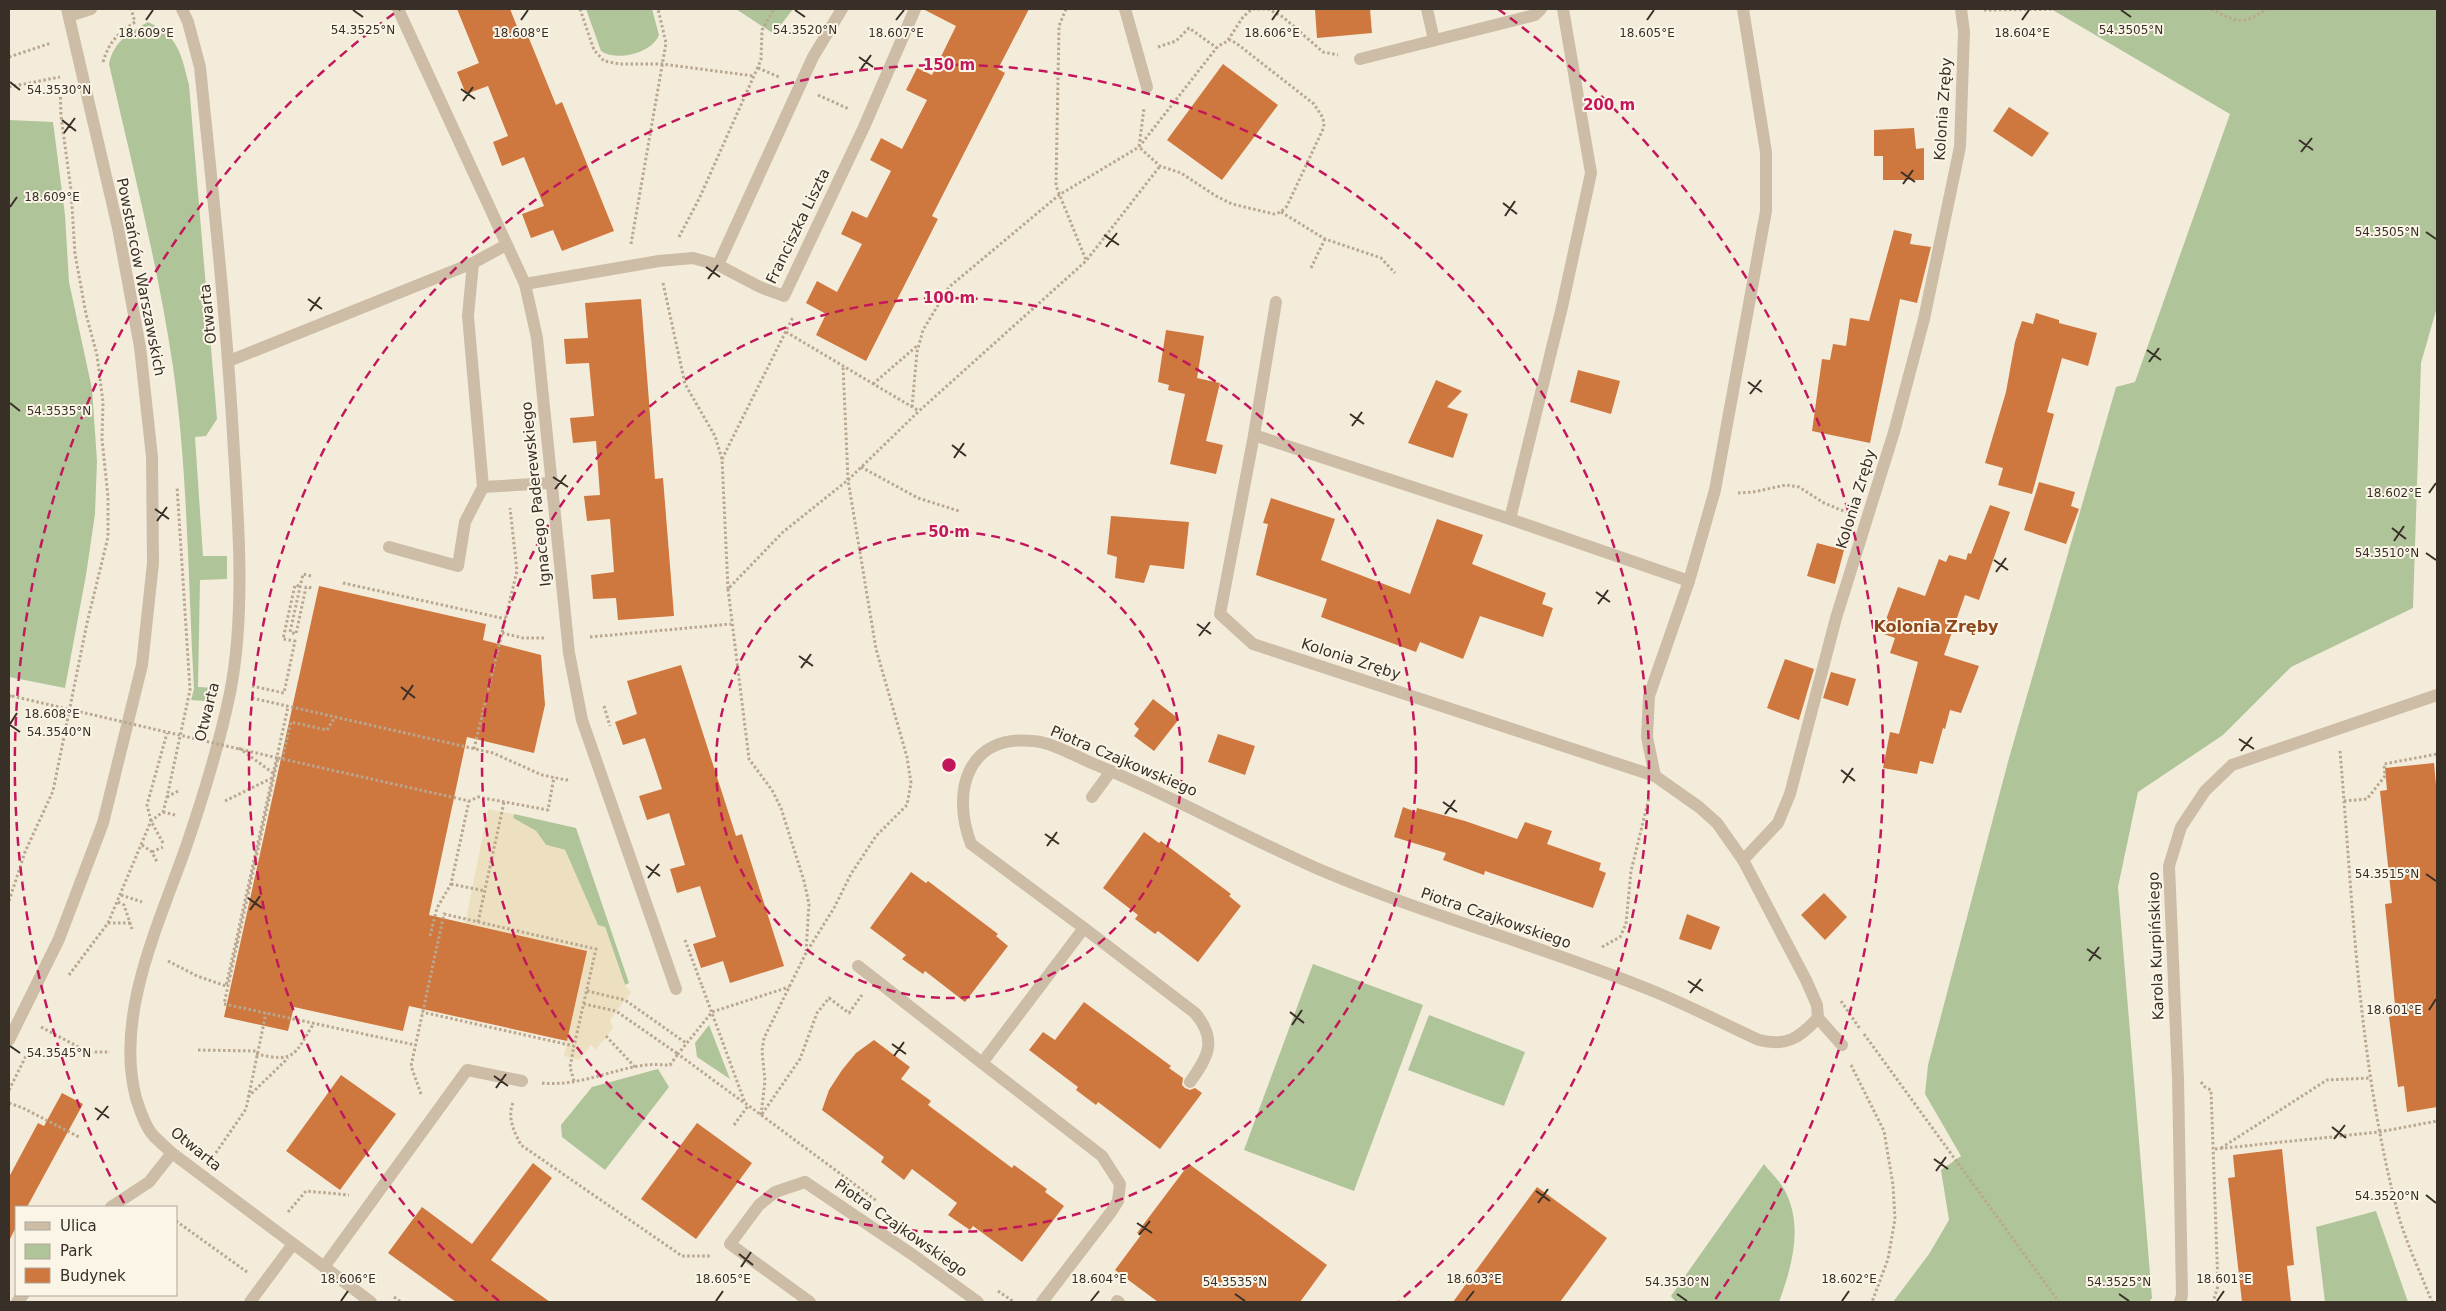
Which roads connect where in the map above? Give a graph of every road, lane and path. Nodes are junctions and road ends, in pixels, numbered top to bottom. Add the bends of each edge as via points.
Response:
1 (91, 9) edge
2 (131, 9) edge
3 (182, 9) edge
4 (398, 9) edge
5 (580, 9) edge
6 (658, 9) edge
7 (774, 9) edge
8 (842, 9) edge
9 (915, 9) edge
10 (1066, 9) edge
11 (1125, 9) edge
12 (1426, 9) edge
13 (1541, 9) edge
14 (1562, 9) edge
15 (1743, 9) edge
16 (2083, 9) edge
17 (2211, 9) edge
18 (2267, 9) edge
19 (1961, 11) edge
20 (68, 12) edge
21 (135, 22) dead end
22 (1434, 40) junction
23 (1228, 41) junction
24 (51, 43) dead end
25 (1150, 46) dead end
26 (1217, 48) junction
27 (9, 57) edge
28 (1360, 59) joint
29 (662, 64) junction
30 (754, 76) junction
31 (1148, 86) joint
32 (9, 87) edge
33 (831, 101) dead end
34 (856, 112) dead end
35 (1139, 147) junction
36 (1160, 166) junction
37 (1059, 194) junction
38 (1281, 212) junction
39 (1325, 239) junction
40 (631, 242) dead end
41 (506, 245) junction
42 (666, 260) junction
43 (1086, 260) junction
44 (473, 263) junction
45 (718, 265) junction
46 (1311, 268) dead end
47 (1395, 274) dead end
48 (525, 284) junction
49 (664, 284) dead end
50 (1276, 302) dead end
51 (918, 345) junction
52 (229, 361) junction
53 (843, 366) junction
54 (873, 384) junction
55 (912, 407) junction
56 (919, 411) junction
57 (1254, 435) junction
58 (722, 459) junction
59 (861, 467) junction
60 (848, 480) junction
61 (550, 483) junction
62 (508, 486) junction
63 (483, 487) junction
64 (1715, 490) junction
65 (959, 511) dead end
66 (1510, 518) junction
67 (1867, 518) junction
68 (389, 548) dead end
69 (312, 576) dead end
70 (1689, 581) junction
71 (343, 583) dead end
72 (299, 586) junction
73 (313, 588) dead end
74 (728, 589) junction
75 (506, 619) junction
76 (731, 624) junction
77 (502, 633) junction
78 (522, 638) dead end
79 (590, 646) dead end
80 (252, 686) dead end
81 (2437, 695) edge
82 (10, 696) edge
83 (602, 699) dead end
84 (258, 700) dead end
85 (288, 707) junction
86 (335, 718) junction
87 (182, 726) dead end
88 (2338, 729) junction
89 (612, 732) dead end
90 (168, 733) junction
91 (238, 748) dead end
92 (474, 749) junction
93 (2437, 754) edge
94 (280, 759) junction
95 (1111, 771) junction
96 (273, 775) junction
97 (1655, 776) junction
98 (554, 777) junction
99 (570, 779) dead end
100 (1092, 798) dead end
101 (469, 801) junction
102 (2344, 801) junction
103 (504, 802) junction
104 (220, 803) dead end
105 (151, 821) junction
106 (164, 846) dead end
107 (1743, 860) junction
108 (450, 884) junction
109 (485, 891) junction
110 (9, 901) edge
111 (118, 902) junction
112 (478, 922) junction
113 (1084, 928) junction
114 (132, 930) dead end
115 (682, 932) dead end
116 (430, 936) dead end
117 (236, 942) junction
118 (241, 943) dead end
119 (806, 953) junction
120 (167, 960) dead end
121 (858, 966) dead end
122 (1586, 966) junction
123 (65, 983) dead end
124 (702, 986) junction
125 (790, 986) junction
126 (676, 989) joint
127 (587, 991) junction
128 (864, 993) dead end
129 (584, 1004) junction
130 (422, 1012) junction
131 (712, 1012) junction
132 (266, 1013) junction
133 (46, 1018) dead end
134 (1818, 1018) junction
135 (314, 1023) junction
136 (42, 1027) junction
137 (1863, 1033) dead end
138 (37, 1035) dead end
139 (606, 1036) dead end
140 (9, 1040) edge
141 (686, 1043) junction
142 (415, 1044) junction
143 (1842, 1045) joint
144 (574, 1046) junction
145 (29, 1050) dead end
146 (198, 1050) dead end
147 (257, 1052) junction
148 (130, 1053) junction
149 (678, 1054) junction
150 (290, 1056) junction
151 (982, 1063) junction
152 (411, 1066) dead end
153 (635, 1067) junction
154 (2197, 1076) dead end
155 (2370, 1078) junction
156 (522, 1081) junction
157 (574, 1081) junction
158 (1190, 1082) dead end
159 (9, 1090) edge
160 (248, 1098) junction
161 (9, 1103) edge
162 (747, 1104) junction
163 (761, 1115) junction
164 (2437, 1121) edge
165 (734, 1125) dead end
166 (2379, 1132) junction
167 (79, 1137) dead end
168 (2221, 1148) junction
169 (2215, 1149) junction
170 (172, 1153) junction
171 (201, 1174) junction
172 (351, 1195) dead end
173 (880, 1203) dead end
174 (113, 1206) edge
175 (285, 1215) dead end
176 (178, 1222) edge
177 (293, 1244) junction
178 (730, 1244) junction
179 (324, 1267) junction
180 (264, 1284) junction
181 (990, 1285) dead end
182 (250, 1302) edge
183 (371, 1302) edge
184 (810, 1302) edge
185 (978, 1302) edge
186 (1014, 1302) edge
187 (1042, 1302) edge
188 (1872, 1302) edge
189 (2059, 1302) edge
190 (2180, 1302) edge
191 (2214, 1302) edge
192 (2432, 1302) edge

1 - 20 street
2 - 21 path
3 - 52 street, Otwarta via 200,67
4 - 41 street, Ignacego Paderewskiego
5 - 29 path via 594,50 604,61
6 - 29 path via 666,43
7 - 30 path via 762,30 761,60
8 - 45 street via 813,57
9 - 45 street, Franciszka Liszta via 784,296
10 - 37 path via 1059,26 1056,186
11 - 31 street
12 - 22 street
13 - 22 street via 1535,15
14 - 66 street via 1591,173
15 - 64 street via 1760,109 1767,188 1763,236
16 - 19 path
17 - 18 path via 2243,22
19 - 67 street, Kolonia Zręby via 1964,32 1960,148 1924,319
20 - 140 street, Powstańców Warszawskich via 118,228 140,347 152,457 153,563 142,665 103,823 59,939
22 - 28 street
23 - 26 path
23 - 28 path via 1252,9 1268,9 1283,16 1323,52
23 - 38 path via 1236,43 1314,104 1323,118 1321,136 1287,206
24 - 27 path
25 - 26 path via 1176,41 1189,28
26 - 35 path
29 - 30 path
29 - 40 path
30 - 42 path via 699,199
31 - 35 path
32 - 110 path via 60,77 60,116 71,190 75,254 97,355 103,402 108,537 53,792 26,852
33 - 34 path
35 - 36 path
35 - 37 path
36 - 38 path via 1181,173 1232,204 1274,214
36 - 43 path
37 - 43 path
37 - 51 path via 949,287 923,330
38 - 39 path
39 - 46 path
39 - 47 path via 1381,258
41 - 44 street
41 - 48 street, Ignacego Paderewskiego
42 - 45 street, Franciszka Liszta via 693,258
42 - 48 street, Franciszka Liszta
43 - 56 path
44 - 52 street
44 - 63 street via 468,316
48 - 61 street, Ignacego Paderewskiego via 537,338
49 - 58 path via 685,384 715,436
50 - 57 street, Kolonia Zręby
51 - 54 path
51 - 55 path
52 - 148 street, Otwarta via 239,526 237,644 229,693 197,813 149,950 132,1018
53 - 54 path
53 - 58 path via 786,332
53 - 60 path
54 - 55 path
55 - 56 path
56 - 59 path
57 - 66 street
57 - 97 street, Kolonia Zręby via 1220,614 1253,644
58 - 74 path
59 - 60 path
59 - 65 path via 918,498
60 - 74 path via 783,532
60 - 119 path via 876,649 907,757 910,784 907,805 876,836
61 - 62 street
61 - 126 street, Ignacego Paderewskiego via 569,653 582,720
62 - 63 street
62 - 75 path via 517,571
63 - 68 street via 466,522 458,566
64 - 67 path via 1744,494 1786,485 1799,487 1824,503
64 - 70 street
66 - 70 street
67 - 107 street, Kolonia Zręby via 1836,618 1790,794 1778,823
69 - 72 path via 303,574
70 - 97 street via 1649,696 1647,737
71 - 75 path
72 - 73 path via 290,632 296,634 306,587
72 - 80 path via 295,585 283,639 295,642 284,694
74 - 76 path
75 - 77 path
76 - 79 path via 588,637
76 - 119 path via 749,759 781,808 804,881 809,904
77 - 78 path
77 - 92 path
81 - 88 street, Karola Kurpińskiego
82 - 90 path, bridge
83 - 89 path
84 - 85 path
85 - 86 path
85 - 96 path
86 - 92 path
86 - 94 path via 327,730 291,722
87 - 105 path via 163,812
88 - 102 path
88 - 190 street, Karola Kurpińskiego via 2232,766 2205,791 2181,827 2168,866 2181,1198
90 - 94 path, bridge
90 - 105 path via 147,805
91 - 96 path
92 - 98 path via 493,753 542,775
93 - 102 path via 2384,764 2385,776 2367,799
94 - 101 path
94 - 132 path, bridge via 224,1004
95 - 100 street
95 - 113 street, Piotra Czajkowskiego via 1035,741 1015,741 999,744 973,763 965,779 962,796 964,826 971,844
95 - 122 street, Piotra Czajkowskiego via 1315,867 1413,906
96 - 104 path
96 - 117 path
97 - 107 street, Kolonia Zręby via 1717,823
97 - 122 path via 1631,871 1626,924 1620,938 1600,948
98 - 99 path
98 - 103 path via 548,810
101 - 103 path via 478,797
101 - 108 path
102 - 155 path
103 - 109 path
105 - 106 path
105 - 111 path
107 - 134 street via 1806,980 1817,1005
108 - 109 path
108 - 116 path via 437,908
109 - 112 path
111 - 114 path via 124,905
111 - 123 path via 108,923
112 - 127 path via 596,949
112 - 130 path via 444,914
113 - 151 street
113 - 158 street, Piotra Czajkowskiego via 1195,1013 1205,1025 1209,1039 1207,1052
115 - 124 path
117 - 118 path
117 - 120 path via 226,986 197,976
119 - 125 path
121 - 151 street
122 - 134 street, Piotra Czajkowskiego via 1644,987 1772,1043 1790,1041 1804,1033
124 - 126 path
124 - 131 path
125 - 131 path
125 - 163 path via 762,1044 765,1081
127 - 129 path
127 - 141 path via 625,1000
128 - 163 path via 849,1013 829,998 817,1013 800,1059
129 - 144 path
129 - 149 path via 616,1011
130 - 142 path
130 - 144 path
131 - 141 path
131 - 162 path
132 - 135 path
132 - 147 path
133 - 136 path
134 - 143 street
135 - 142 path
135 - 150 path
136 - 138 path
136 - 148 path via 88,1052
137 - 189 path
139 - 153 path
141 - 149 path
142 - 152 path
143 - 188 path via 1884,1131 1893,1185 1894,1227 1888,1259
144 - 157 path via 570,1067
145 - 159 path
146 - 147 path
147 - 150 path via 284,1059
147 - 160 path
148 - 170 street, Otwarta via 131,1079 140,1112 151,1133
149 - 153 path via 670,1065
149 - 162 path
150 - 160 path
151 - 187 street via 1102,1156 1120,1184 1118,1200 1111,1212
153 - 157 path
154 - 169 path via 2205,1087 2212,1090
155 - 166 path
155 - 168 path via 2327,1080
156 - 157 path via 554,1084
156 - 178 path via 510,1111 514,1132 521,1145 682,1256 713,1256
156 - 179 street via 467,1070
160 - 171 path via 246,1109
161 - 167 path
162 - 163 path
162 - 165 path
163 - 173 path
164 - 166 path
166 - 168 path
166 - 192 path via 2397,1209
168 - 169 path
169 - 191 path via 2218,1286
170 - 171 street, Otwarta
170 - 174 street via 149,1182
171 - 177 street, Otwarta
172 - 175 path via 306,1191
176 - 180 path
177 - 179 street, Otwarta
177 - 180 street
178 - 184 street
178 - 185 street, Piotra Czajkowskiego via 759,1205 775,1192 805,1182
179 - 183 street, Otwarta
180 - 182 street
181 - 186 path

